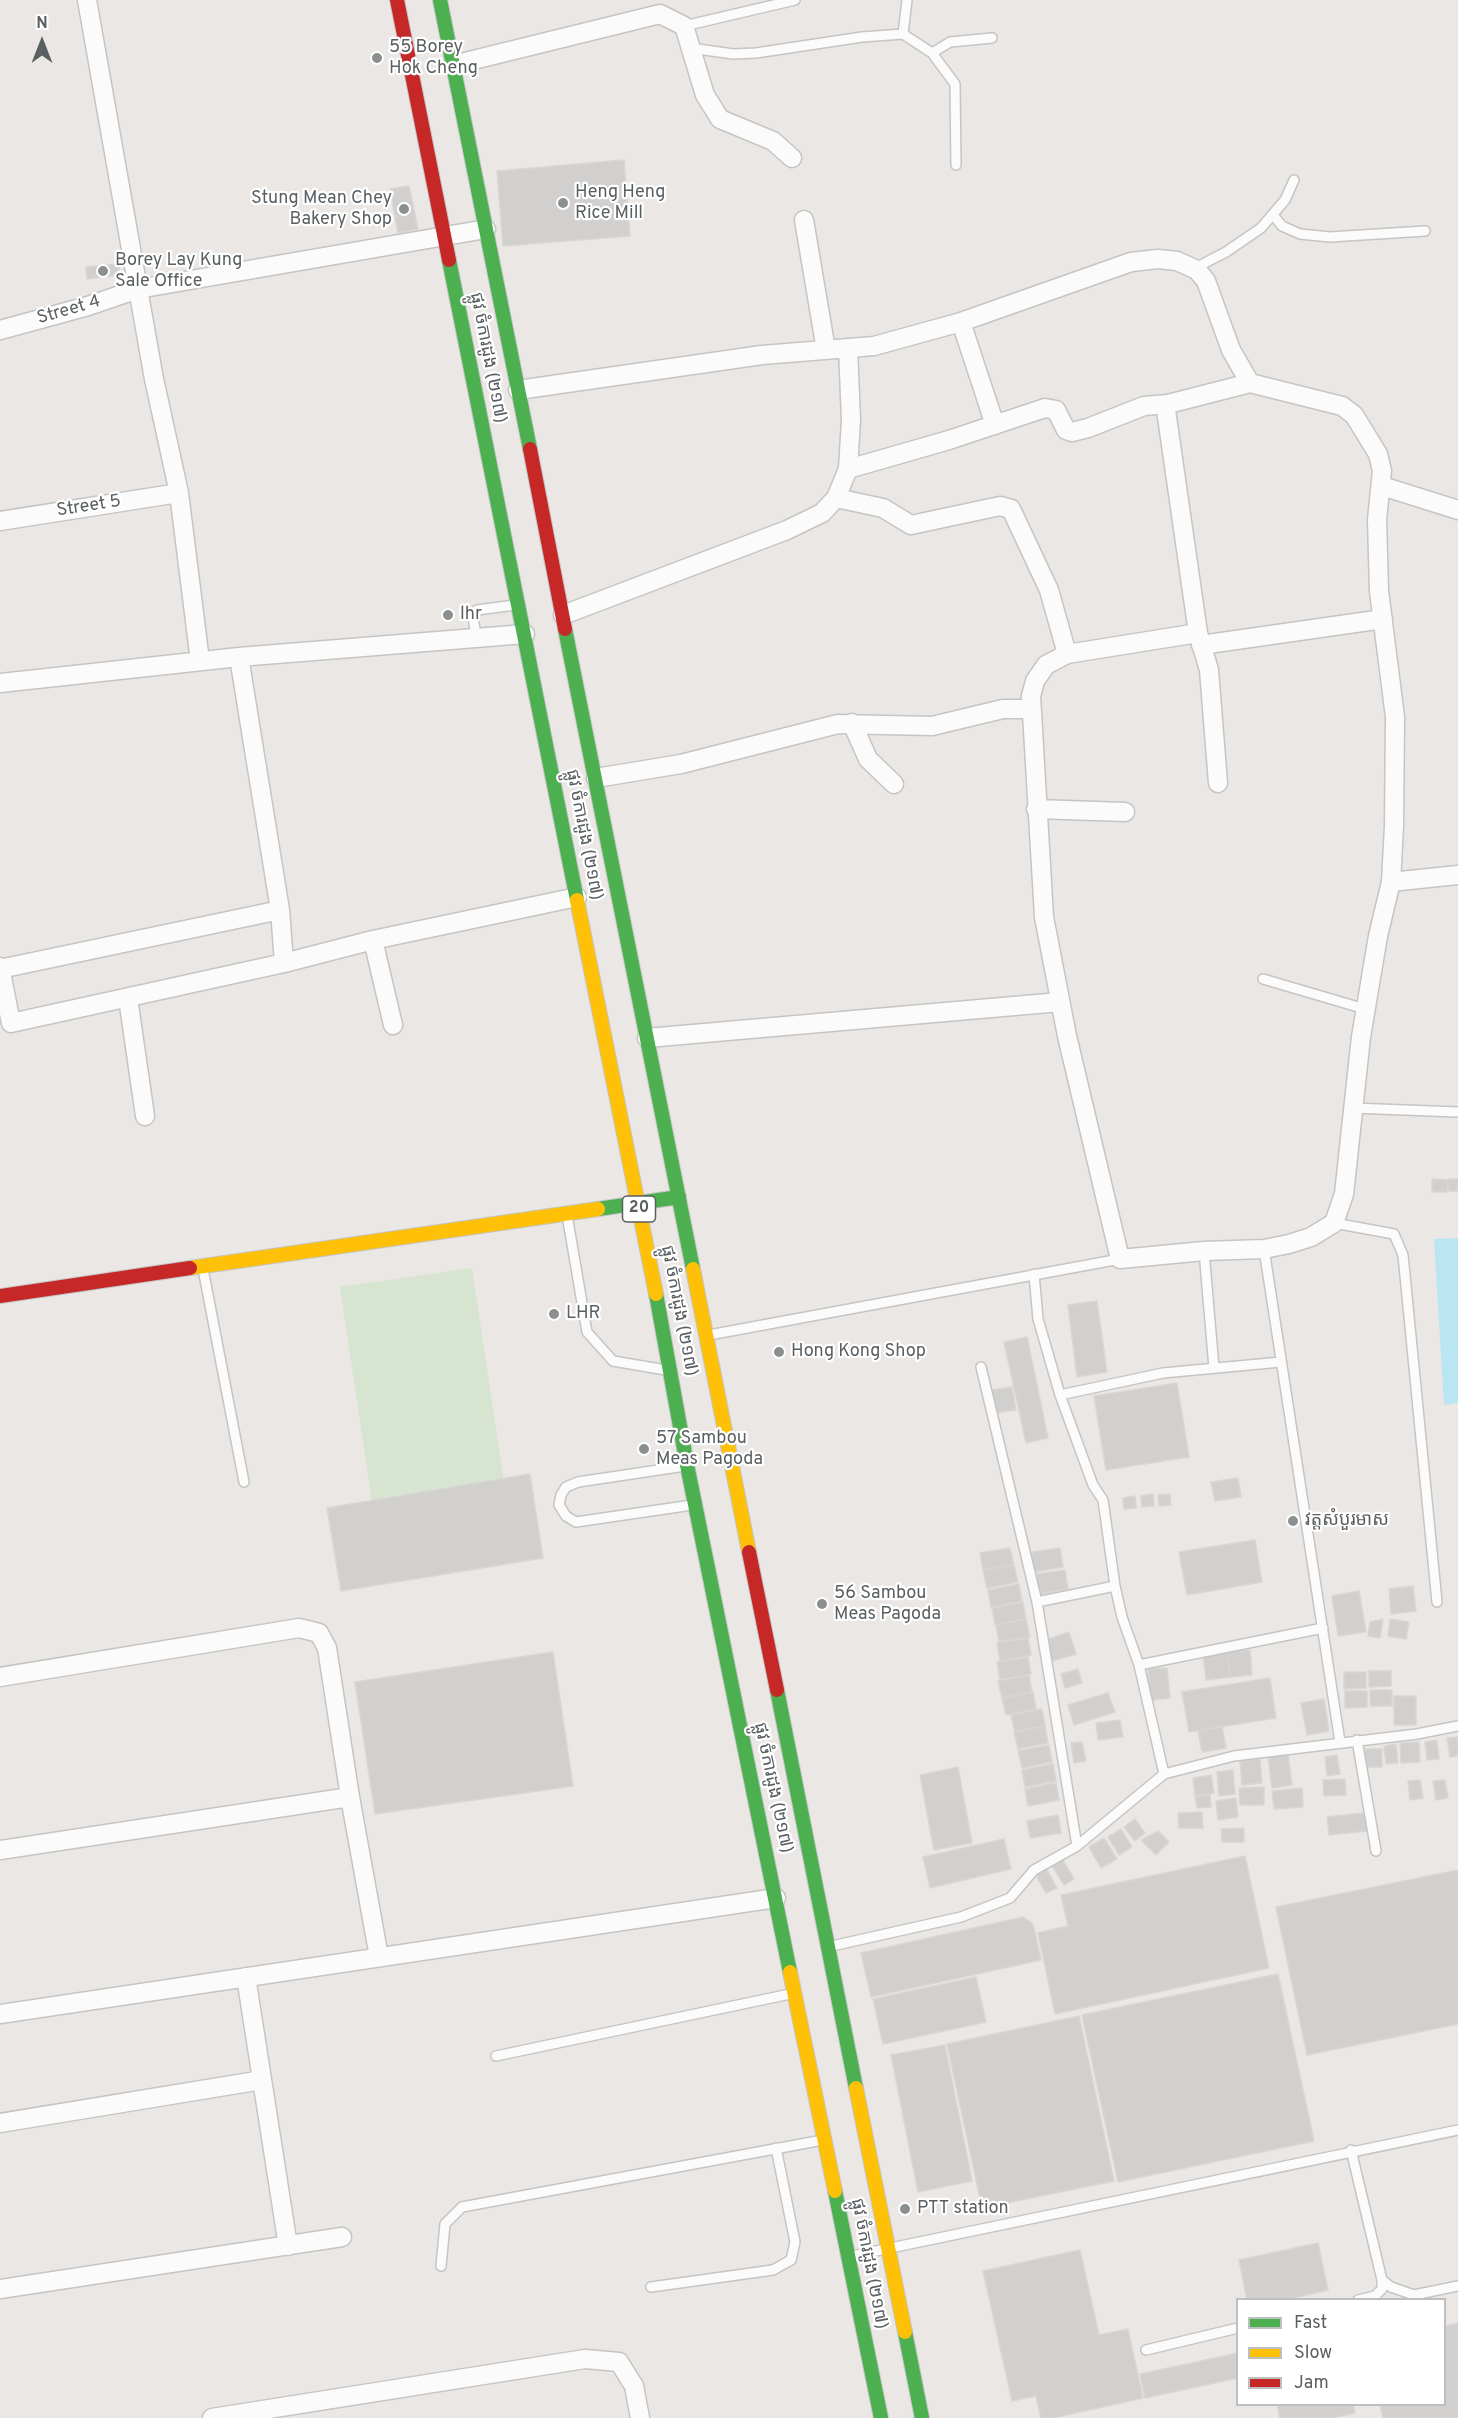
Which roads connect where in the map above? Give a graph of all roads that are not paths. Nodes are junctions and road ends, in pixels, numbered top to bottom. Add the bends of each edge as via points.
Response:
1 (87, 0) edge
2 (397, 0) edge
3 (440, 0) edge
4 (795, 0) edge
5 (907, 0) edge
6 (684, 26) junction
7 (903, 34) junction
8 (992, 38) dead end
9 (691, 48) junction
10 (932, 53) junction
11 (453, 65) junction
12 (792, 158) dead end
13 (956, 165) dead end
14 (1294, 180) dead end
15 (1274, 216) junction
16 (804, 220) dead end
17 (486, 229) junction
18 (1425, 231) dead end
19 (444, 236) junction
20 (1195, 268) junction
21 (138, 289) junction
22 (961, 322) junction
23 (0, 330) edge
24 (848, 348) junction
25 (825, 350) junction
26 (1251, 383) junction
27 (518, 390) junction
28 (1168, 404) junction
29 (995, 425) junction
30 (849, 469) junction
31 (1382, 486) junction
32 (179, 494) junction
33 (836, 498) junction
34 (1458, 510) edge
35 (0, 521) edge
36 (519, 605) junction
37 (563, 615) junction
38 (1383, 619) junction
39 (525, 634) junction
40 (477, 639) junction
41 (1199, 639) junction
42 (1067, 654) junction
43 (239, 657) junction
44 (200, 661) junction
45 (0, 683) edge
46 (1031, 709) junction
47 (852, 723) junction
48 (596, 778) junction
49 (1218, 783) dead end
50 (894, 784) dead end
51 (1036, 809) junction
52 (1125, 812) dead end
53 (1458, 875) edge
54 (1391, 882) junction
55 (577, 897) junction
56 (280, 910) junction
57 (373, 940) junction
58 (284, 963) junction
59 (0, 968) edge
60 (1263, 979) dead end
61 (128, 998) junction
62 (1059, 1002) junction
63 (1365, 1009) junction
64 (393, 1025) dead end
65 (647, 1038) junction
66 (1352, 1108) junction
67 (1458, 1112) edge
68 (145, 1116) dead end
69 (679, 1197) junction
70 (638, 1203) junction
71 (567, 1213) junction
72 (1334, 1223) junction
73 (1264, 1249) junction
74 (1204, 1251) junction
75 (1120, 1258) junction
76 (203, 1266) junction
77 (1034, 1274) junction
78 (0, 1296) edge
79 (706, 1335) junction
80 (1281, 1362) junction
81 (981, 1367) dead end
82 (1214, 1368) junction
83 (671, 1371) junction
84 (1060, 1395) junction
85 (687, 1466) junction
86 (244, 1482) dead end
87 (695, 1505) junction
88 (1114, 1586) junction
89 (1037, 1602) junction
90 (1437, 1602) dead end
91 (1323, 1628) junction
92 (1139, 1665) junction
93 (0, 1677) edge
94 (1458, 1726) edge
95 (1357, 1740) junction
96 (1340, 1742) junction
97 (1164, 1774) junction
98 (350, 1797) junction
99 (1077, 1846) junction
100 (0, 1850) edge
101 (1376, 1851) dead end
102 (776, 1898) junction
103 (828, 1947) junction
104 (379, 1957) junction
105 (246, 1977) junction
106 (796, 1993) junction
107 (0, 2014) edge
108 (496, 2056) dead end
109 (262, 2080) junction
110 (0, 2123) edge
111 (1458, 2130) edge
112 (825, 2139) junction
113 (776, 2148) junction
114 (1351, 2150) junction
115 (342, 2237) dead end
116 (288, 2246) junction
117 (888, 2248) junction
118 (848, 2256) junction
119 (441, 2266) dead end
120 (1382, 2280) junction
121 (1458, 2286) edge
122 (651, 2287) dead end
123 (0, 2289) edge
124 (1366, 2298) edge
125 (1236, 2328) edge
126 (1146, 2350) dead end
127 (212, 2418) edge
128 (640, 2418) edge
129 (881, 2418) edge
130 (922, 2418) edge

1 - 21 street
2 - 19 main road, ផ្លូវ ចំការដូង (២១៧) / 20
3 - 11 main road, ផ្លូវ ចំការដូង (២១៧) / 20
4 - 6 lane
5 - 7 lane
6 - 9 street
6 - 11 street via 660,14
7 - 9 lane via 756,53
7 - 10 lane
8 - 10 lane via 950,42
9 - 12 street via 705,95 720,119 773,141
10 - 13 lane via 955,84
11 - 17 main road, ផ្លូវ ចំការដូង (២១៧) / 20
14 - 15 lane
15 - 18 lane via 1282,226 1300,234 1330,237
15 - 20 lane via 1248,238
16 - 25 street
17 - 19 street, Street 4
17 - 27 main road, ផ្លូវ ចំការដូង (២១៧) / 20
19 - 21 street, Street 4
19 - 36 main road, ផ្លូវ ចំការដូង (២១៧) / 20
20 - 22 street via 1158,259 1131,262
20 - 26 street via 1206,281 1231,350
21 - 23 street, Street 4
21 - 32 street
22 - 24 street via 874,346
22 - 29 street
24 - 25 street
24 - 30 street
25 - 27 street via 762,355
26 - 28 street
26 - 31 street via 1342,406 1354,415 1378,454
27 - 37 main road, ផ្លូវ ចំការដូង (២១៧) / 20
28 - 29 street via 1144,406 1077,432 1066,430 1059,414 1050,408
28 - 41 street
29 - 30 street
30 - 33 street
31 - 34 street
31 - 38 street via 1377,520
32 - 35 street, Street 5
32 - 44 street
33 - 37 street via 822,513 787,530
33 - 42 street via 883,508 911,525 1000,506 1011,509 1049,590
36 - 39 main road, ផ្លូវ ចំការដូង (២១៧) / 20
36 - 40 lane via 477,610 473,618
37 - 48 main road, ផ្លូវ ចំការដូង (២១៧) / 20
38 - 41 street
38 - 54 street via 1395,717
39 - 40 street
39 - 55 main road, ផ្លូវ ចំការដូង (២១៧) / 20
40 - 43 street
41 - 42 street
41 - 49 street via 1209,670
42 - 46 street via 1046,665 1035,681
43 - 44 street
43 - 56 street
44 - 45 street
46 - 47 street via 1003,709 932,726
46 - 51 street
47 - 48 street via 681,764
47 - 50 street via 868,759
48 - 65 main road, ផ្លូវ ចំការដូង (២១៧) / 20
51 - 52 street
51 - 62 street via 1044,917
53 - 54 street
54 - 63 street
55 - 57 street
55 - 70 main road, ផ្លូវ ចំការដូង (២១៧) / 20
56 - 58 street
56 - 59 street
57 - 58 street
57 - 64 street
58 - 61 street
59 - 61 street via 10,1023
60 - 63 lane
61 - 68 street
62 - 65 street
62 - 75 street
63 - 66 street
65 - 69 main road, ផ្លូវ ចំការដូង (២១៧) / 20
66 - 67 lane
66 - 72 street via 1344,1194
69 - 70 main road
69 - 79 main road, ផ្លូវ ចំការដូង (២១៧) / 20
70 - 71 main road
70 - 83 main road, ផ្លូវ ចំការដូង (២១៧) / 20
71 - 76 main road
71 - 83 lane via 587,1332 613,1361
72 - 73 street via 1311,1237
72 - 90 lane via 1394,1234 1403,1255
73 - 74 street
73 - 80 lane
74 - 75 street
74 - 82 lane
75 - 77 lane
76 - 78 main road
76 - 86 lane
77 - 79 lane
77 - 84 lane via 1038,1320
79 - 103 main road, ផ្លូវ ចំការដូង (២១៧) / 20
80 - 82 lane
80 - 91 lane
81 - 89 lane
82 - 84 lane via 1163,1373
83 - 85 main road, ផ្លូវ ចំការដូង (២១៧) / 20
84 - 88 lane via 1102,1500
85 - 87 main road, ផ្លូវ ចំការដូង (២១៧) / 20
85 - 87 lane via 578,1482 566,1487 560,1505 566,1516 576,1522
87 - 102 main road, ផ្លូវ ចំការដូង (២១៧) / 20
88 - 89 lane
88 - 92 lane
89 - 99 lane
91 - 92 lane
91 - 96 lane
92 - 97 lane
93 - 98 street via 299,1628 319,1633 327,1648
94 - 95 lane
95 - 96 lane
95 - 101 lane
96 - 97 lane via 1234,1756
97 - 99 lane
98 - 100 street
98 - 104 street
99 - 103 lane via 1034,1870 1010,1898 961,1917
102 - 104 street
102 - 106 main road, ផ្លូវ ចំការដូង (២១៧) / 20
103 - 117 main road, ផ្លូវ ចំការដូង (២១៧) / 20
104 - 105 street
105 - 107 street
105 - 109 street
106 - 108 lane
106 - 112 main road, ផ្លូវ ចំការដូង (២១៧) / 20
109 - 110 street
109 - 116 street
111 - 114 lane
112 - 113 lane
112 - 118 main road, ផ្លូវ ចំការដូង (២១៧) / 20
113 - 119 lane via 462,2207 445,2224
113 - 122 lane via 795,2242 791,2260 773,2270
114 - 117 lane
114 - 120 lane
115 - 116 street
116 - 123 street
117 - 118 lane
117 - 130 main road, ផ្លូវ ចំការដូង (២១៧) / 20
118 - 129 main road, ផ្លូវ ចំការដូង (២១៧) / 20
120 - 121 lane via 1414,2295
120 - 124 lane via 1382,2289
125 - 126 lane
127 - 128 street via 585,2359 619,2362 634,2386

